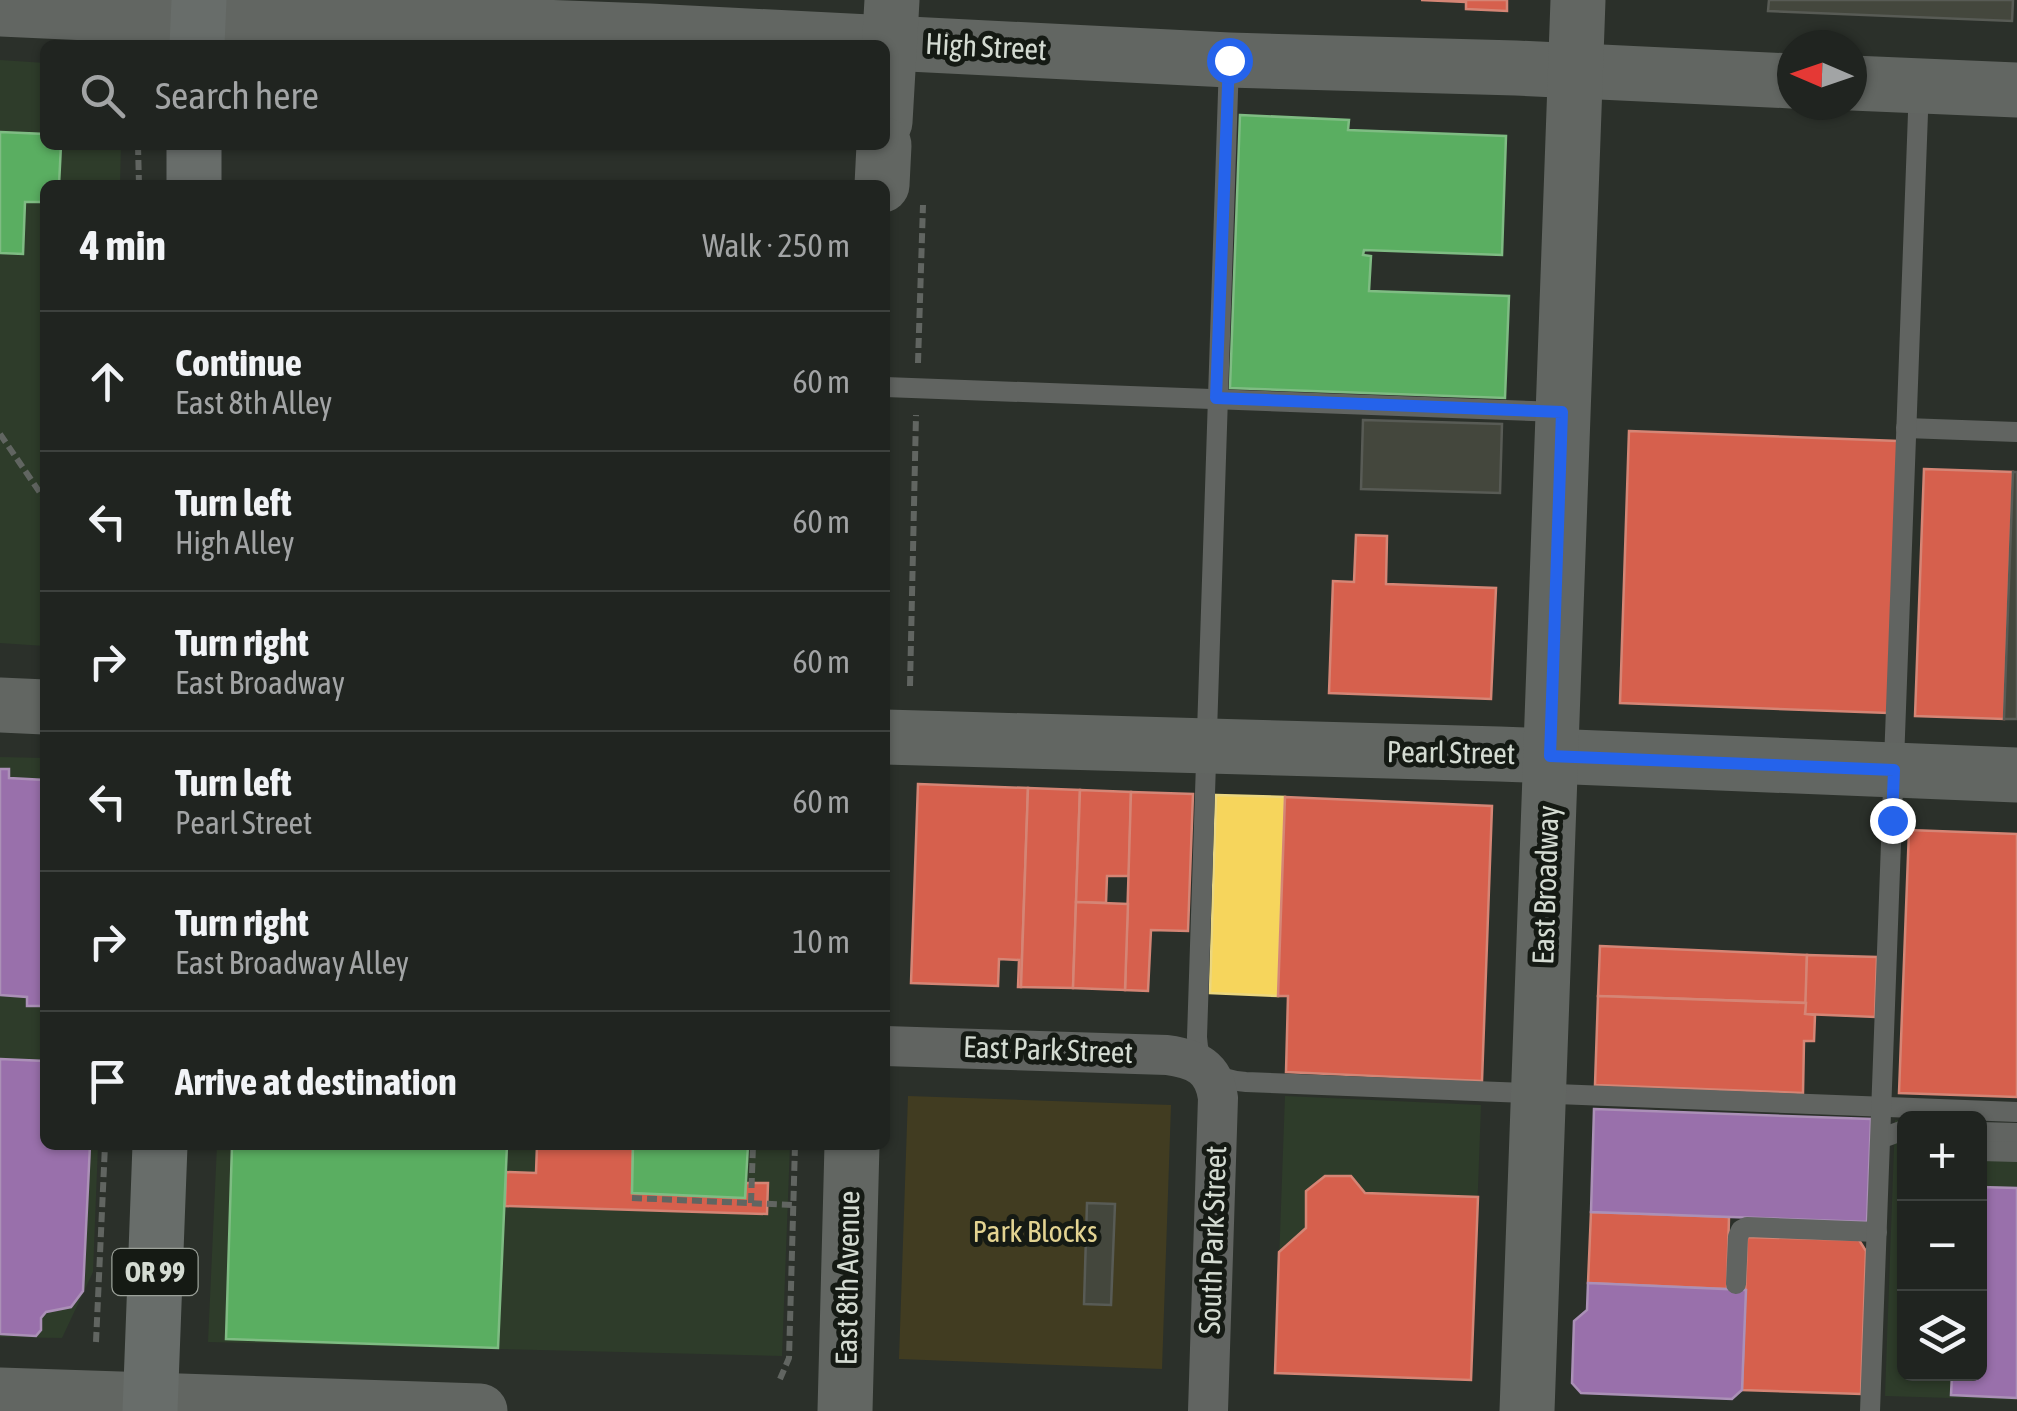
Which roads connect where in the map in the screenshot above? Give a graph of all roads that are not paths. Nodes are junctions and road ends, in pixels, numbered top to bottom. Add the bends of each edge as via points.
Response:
1 (1578, 0) edge
2 (64, 6) edge
3 (0, 9) edge
4 (198, 21) edge
5 (891, 21) edge
6 (1229, 60) junction
7 (1575, 71) junction
8 (1777, 80) edge
9 (1867, 83) edge
10 (1919, 84) junction
11 (2017, 90) edge
12 (194, 150) edge
13 (884, 150) edge
14 (194, 180) edge
15 (882, 180) edge
16 (890, 387) edge
17 (1216, 398) junction
18 (1562, 412) junction
19 (1906, 428) junction
20 (2017, 432) edge
21 (0, 705) edge
22 (40, 707) edge
23 (890, 737) edge
24 (1204, 747) junction
25 (1550, 756) junction
26 (1894, 770) junction
27 (2017, 776) edge
28 (890, 1046) edge
29 (1208, 1070) junction
30 (1539, 1094) junction
31 (1882, 1108) junction
32 (2017, 1112) edge
33 (1987, 1132) edge
34 (1897, 1133) edge
35 (2017, 1133) edge
36 (1882, 1138) junction
37 (1897, 1146) edge
38 (160, 1150) edge
39 (852, 1150) edge
40 (1987, 1151) edge
41 (2017, 1152) edge
42 (1877, 1232) junction
43 (1736, 1284) dead end
44 (0, 1396) edge
45 (150, 1406) edge
46 (480, 1411) edge
47 (845, 1411) edge
48 (1208, 1411) edge
49 (1527, 1411) edge
50 (1870, 1411) edge

1 - 7 main road, East Broadway
2 - 3 main road, High Street
2 - 4 main road, High Street
4 - 5 main road, High Street
5 - 6 main road, High Street
6 - 7 main road, High Street
6 - 17 lane
7 - 8 main road, High Street
7 - 18 main road, East Broadway
9 - 10 main road
10 - 11 main road
10 - 19 lane
12 - 14 main road
13 - 15 main road
16 - 17 lane
17 - 18 lane
17 - 24 lane
18 - 25 main road, East Broadway
19 - 20 lane
19 - 26 lane
21 - 22 main road
23 - 24 main road, Pearl Street
24 - 25 main road, Pearl Street
24 - 29 lane via 1197,1036
25 - 26 main road, Pearl Street
25 - 30 main road, East Broadway
26 - 27 main road, Pearl Street
26 - 31 lane
28 - 29 street, East Park Street via 1168,1055
29 - 30 lane via 1246,1082
29 - 48 street, South Park Street via 1218,1098
30 - 31 lane
30 - 49 main road, East Broadway
31 - 32 lane
31 - 36 lane
33 - 35 lane
34 - 36 lane
36 - 37 lane
36 - 42 lane
38 - 45 main road, OR 99
39 - 47 main road, East 8th Avenue
40 - 41 lane
42 - 43 lane via 1747,1227 1738,1237
42 - 50 lane
44 - 45 main road
45 - 46 main road

